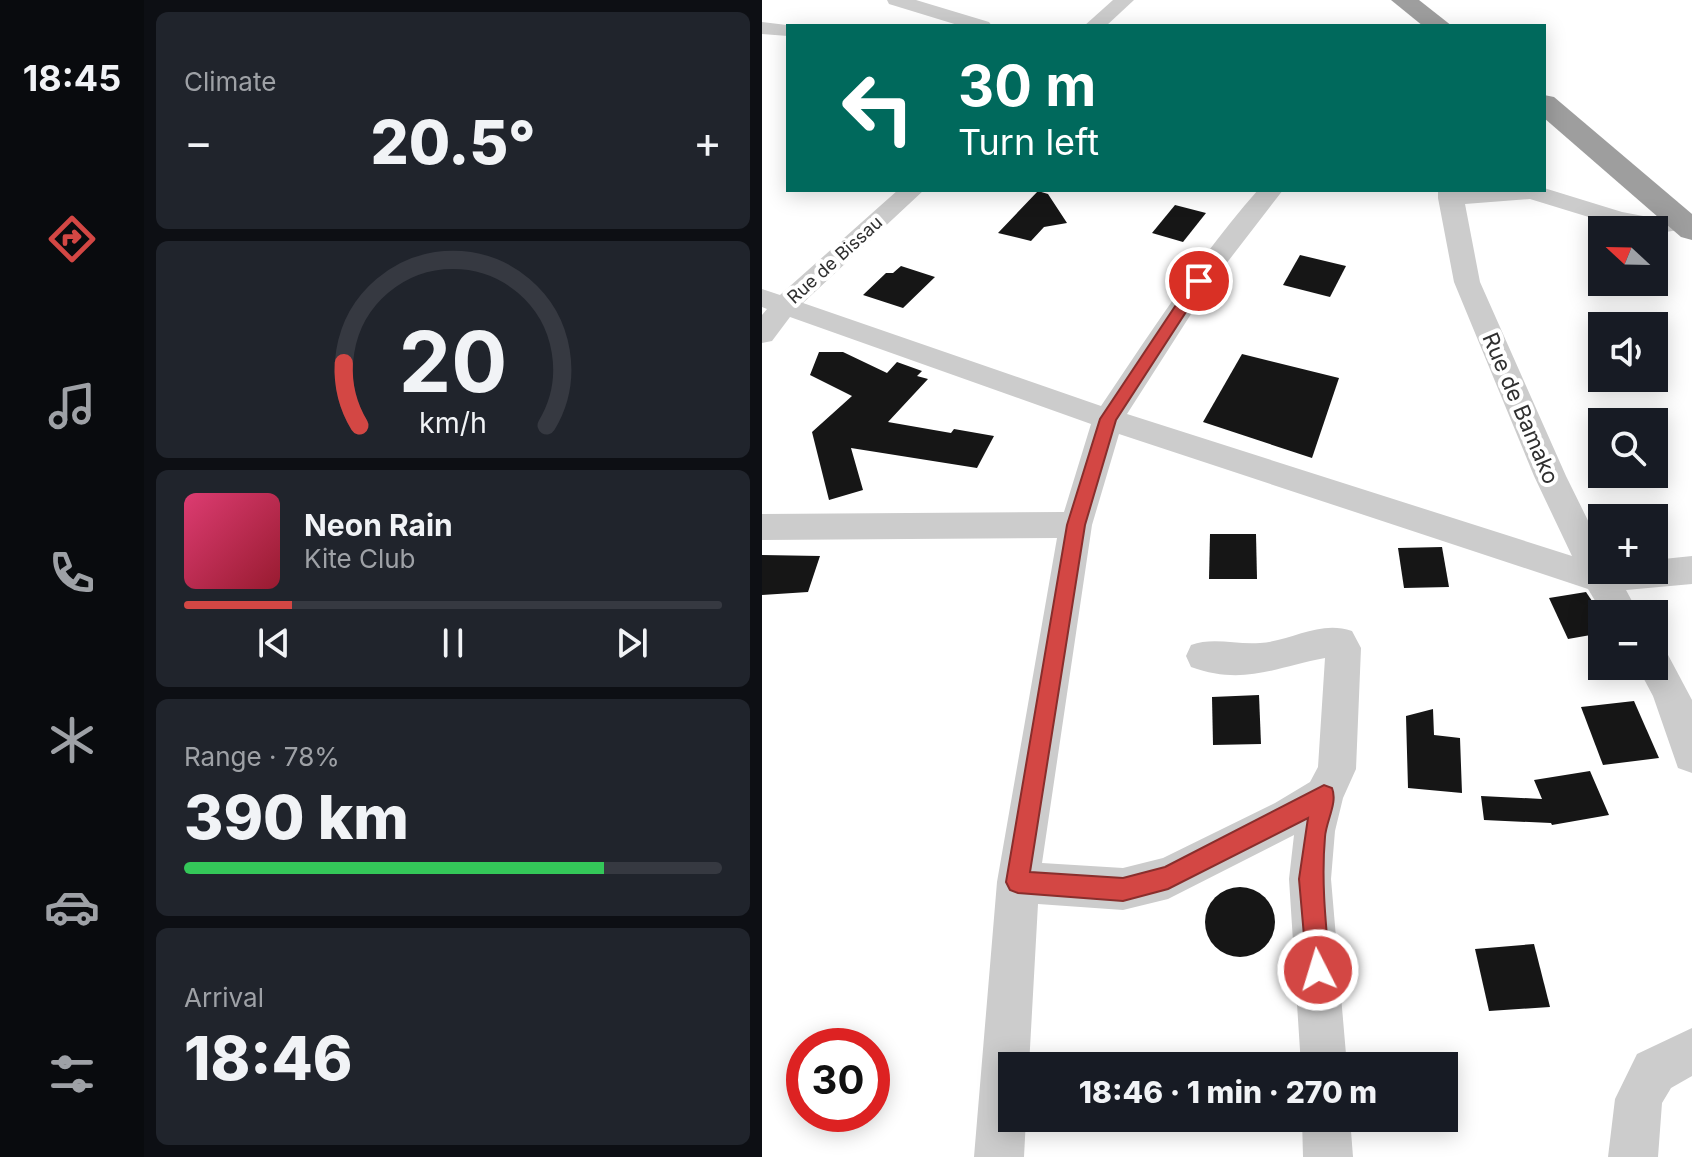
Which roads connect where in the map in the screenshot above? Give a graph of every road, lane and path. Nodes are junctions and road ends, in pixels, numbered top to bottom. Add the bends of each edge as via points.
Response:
1 (896, 0) edge
2 (1125, 0) edge
3 (1403, 0) edge
4 (975, 24) edge
5 (1096, 24) edge
6 (1436, 24) edge
7 (762, 28) edge
8 (786, 30) edge
9 (1546, 105) edge
10 (910, 192) edge
11 (1269, 192) edge
12 (1503, 192) edge
13 (1532, 192) edge
14 (1450, 194) edge
15 (1688, 227) edge
16 (774, 301) edge
17 (762, 334) edge
18 (1108, 419) junction
19 (1076, 525) junction
20 (762, 527) edge
21 (1588, 554) edge
22 (1692, 570) edge
23 (1668, 572) edge
24 (1588, 575) edge
25 (1204, 656) dead end
26 (1672, 687) edge
27 (1692, 755) edge
28 (1324, 795) junction
29 (1018, 882) junction
30 (1692, 1051) edge
31 (1323, 1052) edge
32 (1327, 1132) edge
33 (999, 1157) edge
34 (1328, 1157) edge
35 (1633, 1157) edge

1 - 4 street
2 - 5 street
3 - 6 highway
7 - 8 street
9 - 15 highway
10 - 16 street, Rue de Bissau
11 - 18 street via 1199,281
12 - 14 street
13 - 15 street via 1618,219
14 - 21 street, Rue de Bamako via 1467,282
16 - 17 street, Rue de Bissau
16 - 18 street
18 - 19 street
18 - 24 street
19 - 20 street
19 - 29 street
22 - 23 street
25 - 28 street via 1263,659 1328,640 1339,642 1343,684 1337,769
26 - 27 street
28 - 29 street via 1168,878 1123,889
28 - 31 street via 1310,879
29 - 33 street
30 - 35 street via 1654,1071 1639,1099
32 - 34 street

